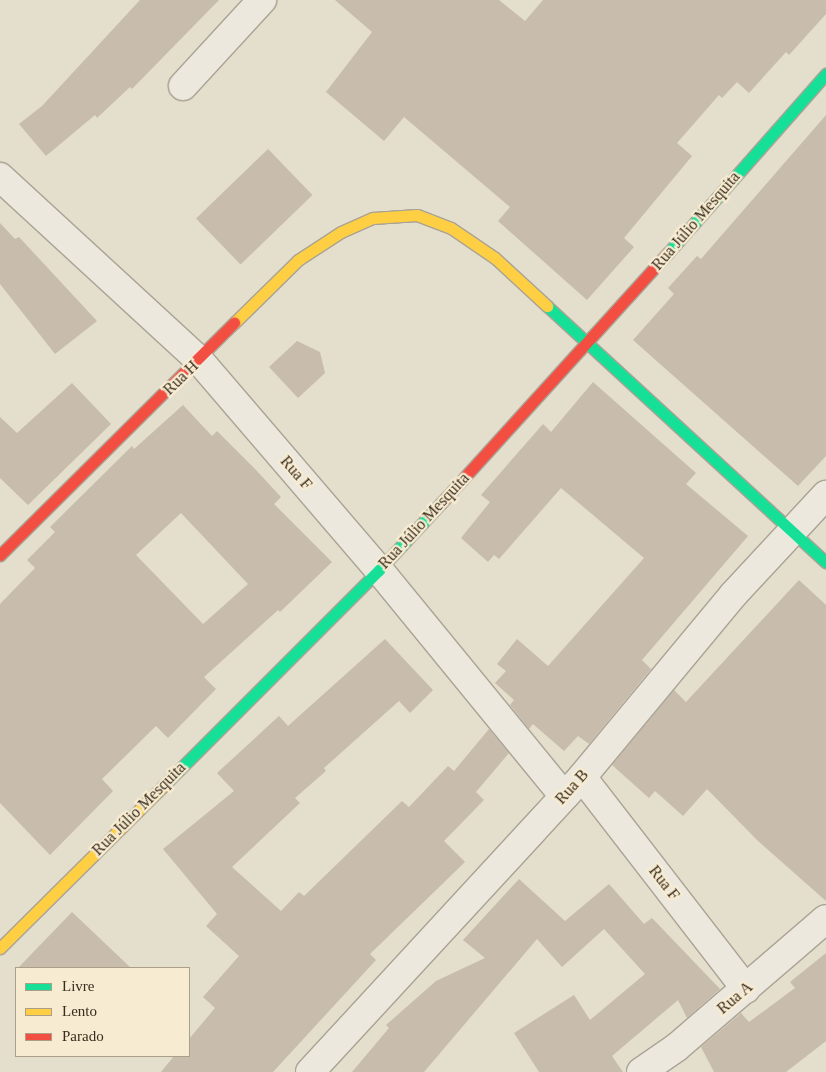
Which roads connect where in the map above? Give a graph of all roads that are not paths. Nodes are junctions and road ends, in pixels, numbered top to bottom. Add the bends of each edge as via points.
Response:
1 (262, 0) edge
2 (826, 74) edge
3 (183, 86) dead end
4 (0, 177) edge
5 (589, 342) junction
6 (199, 360) junction
7 (826, 494) edge
8 (793, 531) junction
9 (0, 555) edge
10 (826, 564) edge
11 (379, 570) junction
12 (573, 787) junction
13 (826, 919) edge
14 (0, 948) edge
15 (746, 989) junction
16 (310, 1072) edge
17 (641, 1072) edge

1 - 3 street
2 - 5 street, Rua Júlio Mesquita
4 - 6 street, Rua F
5 - 6 street, Rua H via 496,258 451,228 418,215 373,218 342,232 298,260
5 - 8 street
5 - 11 street, Rua Júlio Mesquita
6 - 9 street, Rua H
6 - 11 street, Rua F
7 - 8 street, Rua B
8 - 10 street
8 - 12 street, Rua B via 733,595
11 - 12 street, Rua F
11 - 14 street, Rua Júlio Mesquita
12 - 15 street, Rua F
12 - 16 street, Rua B
13 - 15 street, Rua A
15 - 17 street, Rua A via 677,1047

